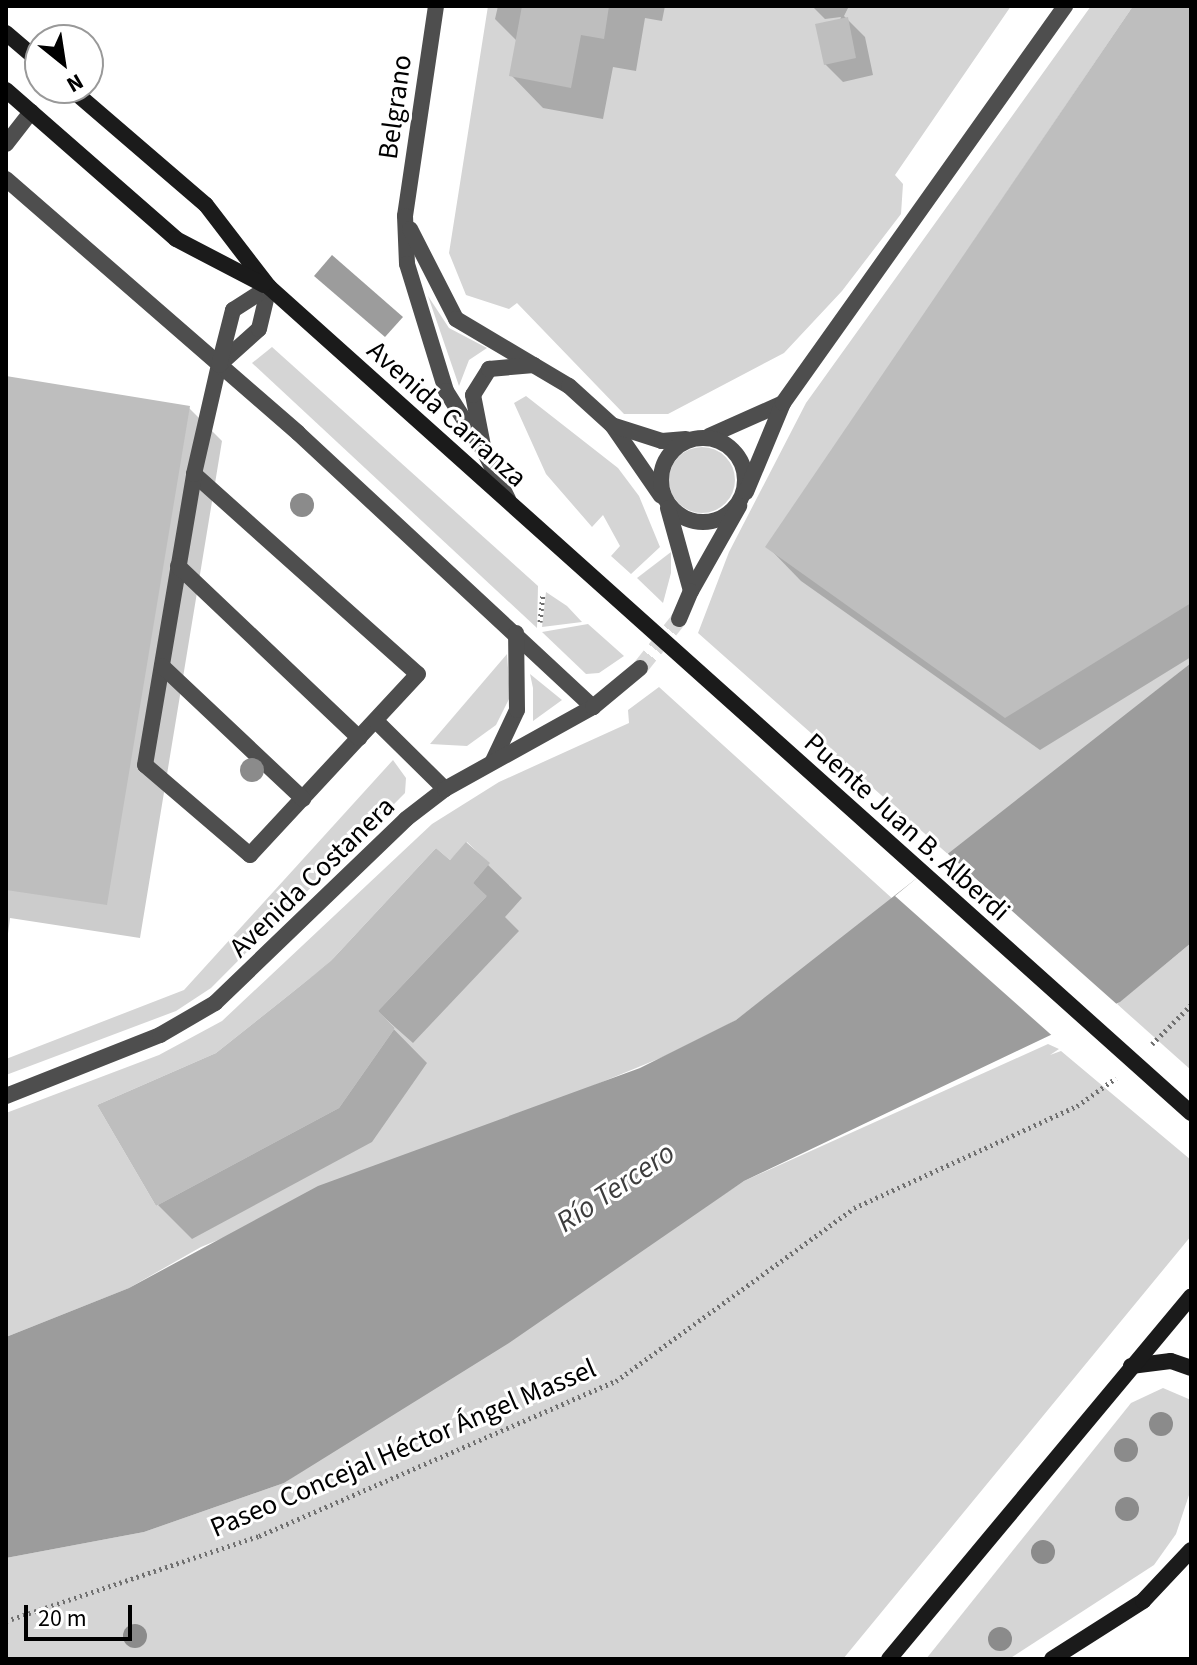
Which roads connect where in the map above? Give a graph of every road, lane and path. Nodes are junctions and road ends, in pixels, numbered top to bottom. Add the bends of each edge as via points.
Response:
1 (436, 6) edge
2 (1065, 6) edge
3 (6, 33) edge
4 (24, 48) edge
5 (6, 90) edge
6 (89, 104) edge
7 (31, 112) junction
8 (6, 144) edge
9 (6, 179) edge
10 (405, 216) junction
11 (269, 287) junction
12 (219, 365) junction
13 (537, 366) junction
14 (783, 403) junction
15 (612, 425) junction
16 (709, 436) junction
17 (686, 439) junction
18 (484, 451) junction
19 (194, 474) junction
20 (742, 499) junction
21 (664, 502) junction
22 (513, 508) junction
23 (178, 566) junction
24 (589, 580) joint
25 (691, 591) junction
26 (543, 595) dead end
27 (679, 619) tunnel mouth
28 (539, 631) dead end
29 (516, 633) junction
30 (162, 666) junction
31 (640, 668) tunnel mouth
32 (593, 707) junction
33 (376, 721) junction
34 (359, 738) junction
35 (488, 767) junction
36 (445, 789) junction
37 (303, 799) junction
38 (1191, 1005) edge
39 (1141, 1055) dead end
40 (1121, 1074) dead end
41 (6, 1096) edge
42 (1191, 1113) edge
43 (1191, 1296) edge
44 (1131, 1366) junction
45 (1191, 1368) edge
46 (1191, 1550) edge
47 (6, 1621) edge
48 (889, 1659) edge
49 (1052, 1659) edge

1 - 10 street, Belgrano
2 - 14 street
3 - 4 main road
5 - 7 main road, Avenida Carranza
6 - 11 main road, Avenida Carranza via 206,205
7 - 8 street
7 - 11 main road, Avenida Carranza via 176,239
9 - 12 street
10 - 13 street via 456,319
10 - 18 street, Belgrano via 416,305 454,409
11 - 12 street via 259,329
11 - 12 street via 233,310
11 - 22 main road, Avenida Carranza
12 - 19 street
12 - 29 street
13 - 15 street
13 - 18 street via 499,365 479,380 474,419
14 - 16 street
14 - 20 street
15 - 17 street via 662,441
15 - 21 street
16 - 17 street
16 - 20 street via 740,456
17 - 21 street via 662,463
18 - 22 street
19 - 23 street
19 - 33 street via 418,674
20 - 21 street via 704,524
20 - 25 street
21 - 25 street
22 - 24 main road, Avenida Carranza
23 - 30 street
23 - 34 street
24 - 42 main road, Puente Juan B. Alberdi
25 - 27 street
26 - 28 path
29 - 32 street
29 - 35 street via 517,710
30 - 37 street
30 - 37 street via 145,765 250,855
31 - 32 street, Avenida Costanera
32 - 35 street, Avenida Costanera
33 - 34 street
33 - 36 street
34 - 37 street
35 - 36 street, Avenida Costanera
36 - 41 street, Avenida Costanera via 215,1003 160,1035
38 - 39 path
40 - 47 path, Paseo Concejal Héctor Ángel Massel via 1077,1106 854,1208 616,1381 259,1536
43 - 44 main road
44 - 45 main road via 1171,1361
44 - 48 main road
46 - 49 main road via 1154,1592

